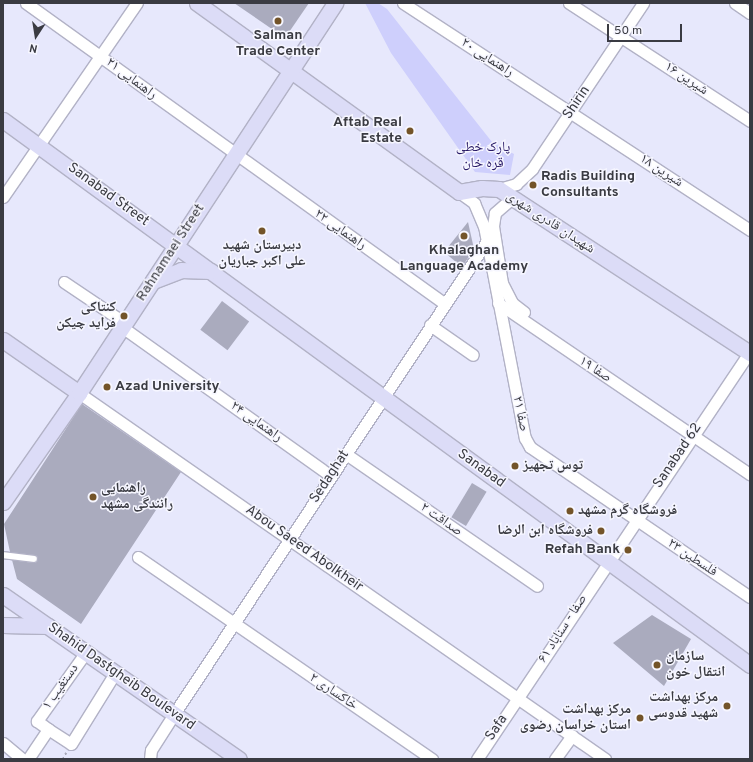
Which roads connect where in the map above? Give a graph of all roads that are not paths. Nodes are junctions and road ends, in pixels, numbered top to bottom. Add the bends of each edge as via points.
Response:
1 (26, 3) edge
2 (138, 3) edge
3 (197, 3) edge
4 (335, 3) edge
5 (403, 3) edge
6 (569, 3) edge
7 (643, 3) edge
8 (735, 3) edge
9 (750, 13) edge
10 (621, 36) junction
11 (101, 56) junction
12 (291, 70) junction
13 (571, 113) junction
14 (3, 120) edge
15 (750, 121) edge
16 (38, 146) junction
17 (235, 156) junction
18 (499, 189) junction
19 (459, 192) junction
20 (3, 197) edge
21 (512, 198) junction
22 (750, 230) edge
23 (487, 241) junction
24 (176, 245) junction
25 (212, 271) junction
26 (153, 281) junction
27 (64, 282) dead end
28 (498, 303) junction
29 (445, 304) junction
30 (124, 325) junction
31 (430, 325) junction
32 (3, 340) edge
33 (750, 352) edge
34 (572, 354) junction
35 (473, 355) dead end
36 (79, 393) junction
37 (381, 397) junction
38 (692, 436) junction
39 (346, 454) junction
40 (750, 474) edge
41 (331, 476) junction
42 (4, 503) edge
43 (635, 520) junction
44 (290, 539) junction
45 (3, 555) edge
46 (138, 557) dead end
47 (34, 559) dead end
48 (608, 561) junction
49 (537, 586) dead end
50 (4, 594) edge
51 (750, 597) edge
52 (234, 624) junction
53 (3, 625) edge
54 (48, 626) junction
55 (86, 652) junction
56 (750, 665) edge
57 (115, 672) junction
58 (518, 698) junction
59 (174, 714) junction
60 (48, 729) junction
61 (572, 736) junction
62 (3, 743) edge
63 (22, 759) edge
64 (28, 759) edge
65 (150, 759) edge
66 (239, 759) edge
67 (432, 759) edge
68 (477, 759) edge
69 (554, 759) edge
70 (605, 759) edge

1 - 11 street, راهنمایی ۲۱
2 - 11 street
3 - 12 main road
4 - 12 main road, Rahnamaei Street
5 - 13 street, راهنمایی ۲۰
6 - 10 street, شیرین ۱۶
7 - 10 street, Shirin
8 - 9 street
10 - 13 street, Shirin
10 - 15 street, شیرین ۱۶
11 - 16 street
11 - 17 street, راهنمایی ۲۱
12 - 17 main road, Rahnamaei Street
12 - 19 main road
13 - 18 street, Shirin via 532,169 516,184
13 - 22 street, شیرین ۱۸
14 - 16 main road, Sanabad Street
16 - 20 street
16 - 24 main road, Sanabad Street
17 - 24 main road, Rahnamaei Street
17 - 29 street, راهنمایی ۲۲
18 - 19 main road, شهیدان قادری شهری via 482,188
18 - 21 main road, شهیدان قادری شهری
19 - 23 street, صفا ۲۱ via 474,203 484,226
21 - 33 main road, شهیدان قادری شهری
21 - 34 street via 495,213 493,226 502,283 512,303 562,338
23 - 28 street, صفا ۲۱
23 - 29 street, Sedaghat
24 - 25 main road, Sanabad Street
24 - 26 main road, Rahnamaei Street
25 - 26 main road via 181,270
25 - 37 main road, Sanabad
26 - 30 main road, Rahnamaei Street
27 - 30 street, راهنمایی ۲۴
28 - 34 street, صفا ۱۹
28 - 43 street, صفا ۲۱ via 525,438 530,447
29 - 31 street, Sedaghat
30 - 36 main road, Rahnamaei Street
30 - 41 street, راهنمایی ۲۴
31 - 35 street
31 - 37 street, Sedaghat
32 - 36 main road, Abou Saeed Abolkheir
33 - 38 street, Sanabad 62
34 - 38 street, صفا ۱۹
36 - 42 main road, Rahnamaei Street
36 - 44 street, Abou Saeed Abolkheir
37 - 39 street, Sedaghat
37 - 48 main road, Sanabad
38 - 40 street, صفا ۱۹
38 - 43 street, Sanabad 62
39 - 41 street, Sedaghat
39 - 49 street, صداقت ۲
41 - 44 street, Sedaghat
43 - 48 street, Sanabad 62
43 - 51 street, فلسطین ۲۳
44 - 52 street, Sedaghat
44 - 58 street, Abou Saeed Abolkheir
45 - 47 lane
46 - 52 street, خاکساری ۲
48 - 56 main road, Sanabad
48 - 58 street, صفا - سناباد ۶۱
50 - 54 main road, Shahid Dastgheib Boulevard
52 - 59 street, Sedaghat
52 - 67 street, خاکساری ۲
53 - 54 main road
54 - 55 main road, Shahid Dastgheib Boulevard
55 - 57 main road, Shahid Dastgheib Boulevard
55 - 60 street, دستغیب ۱ via 38,721
57 - 59 main road, Shahid Dastgheib Boulevard
57 - 60 street via 71,744
58 - 61 street, Abou Saeed Abolkheir
58 - 68 street, Safa
59 - 65 street, Sedaghat via 151,750
59 - 66 main road, Shahid Dastgheib Boulevard
60 - 64 street, دستغیب ۱
61 - 69 street
61 - 70 street, Abou Saeed Abolkheir
62 - 63 street

